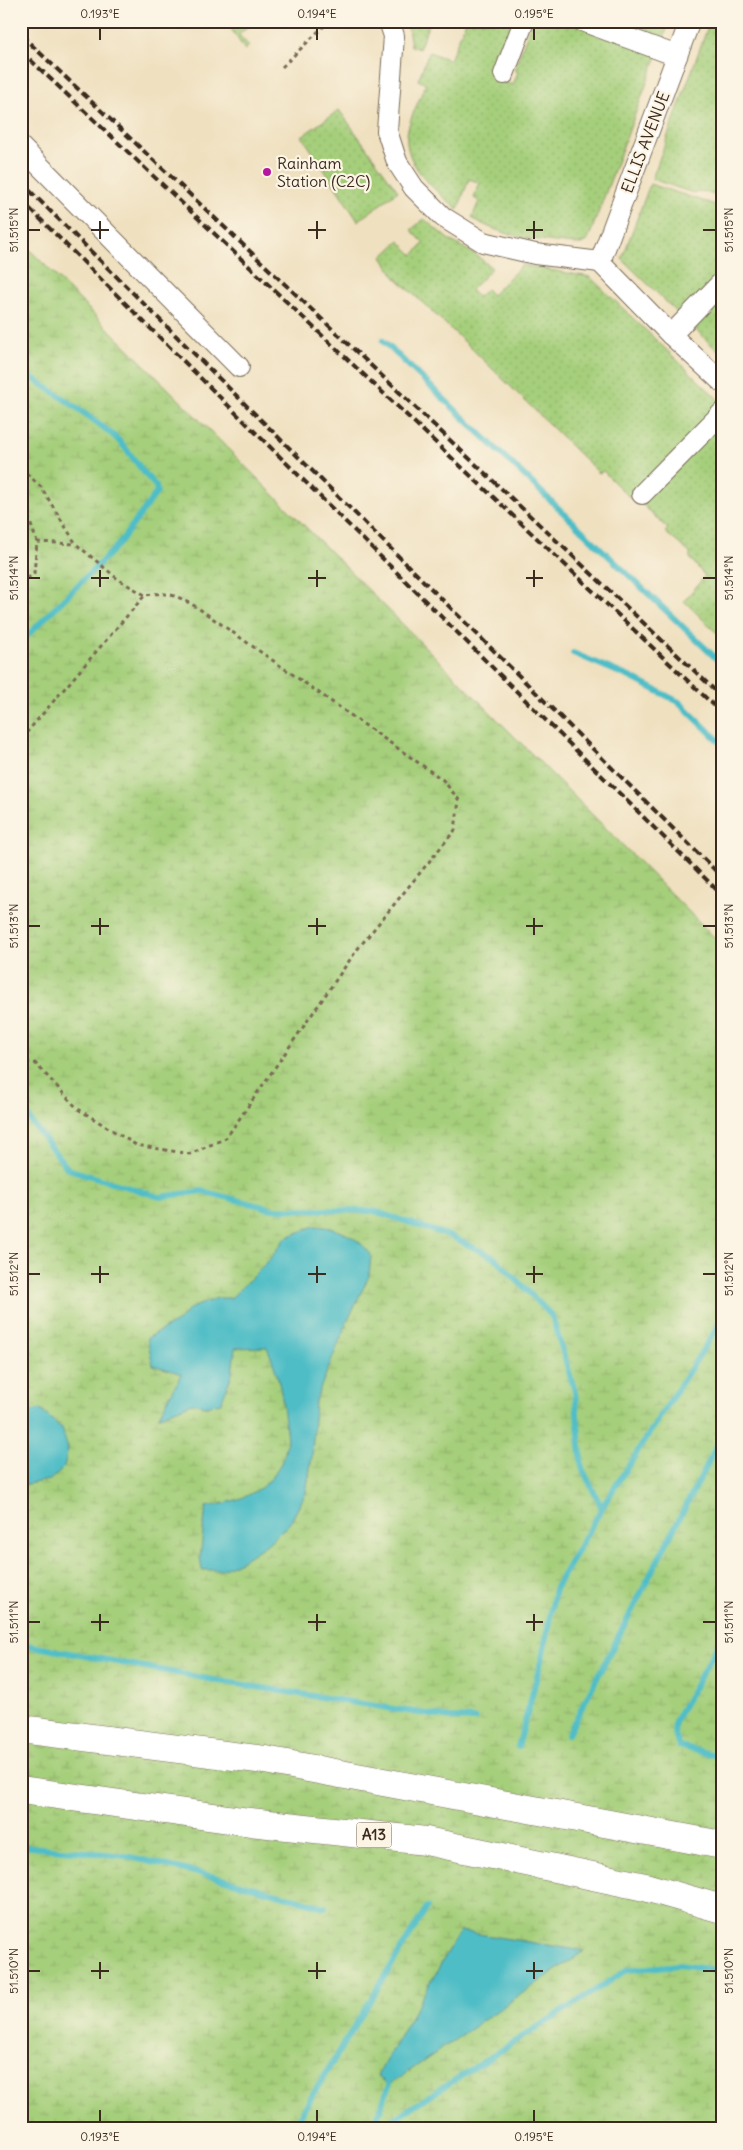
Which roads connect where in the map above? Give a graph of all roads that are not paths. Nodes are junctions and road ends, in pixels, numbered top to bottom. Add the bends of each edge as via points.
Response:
1 (389, 21) edge
2 (524, 21) edge
3 (582, 21) edge
4 (690, 21) edge
5 (677, 56) junction
6 (504, 74) dead end
7 (21, 147) edge
8 (600, 262) junction
9 (722, 282) edge
10 (671, 335) junction
11 (239, 367) dead end
12 (722, 382) edge
13 (722, 413) edge
14 (642, 494) dead end
15 (21, 1729) edge
16 (21, 1790) edge
17 (722, 1845) edge
18 (722, 1909) edge

1 - 8 street via 394,36 387,131 397,162 414,188 443,217 483,242 535,254
2 - 6 street
3 - 5 street
4 - 5 street, ELLIS AVENUE
5 - 8 street, ELLIS AVENUE
7 - 11 street
8 - 10 street
9 - 10 street
10 - 12 street
13 - 14 street
15 - 17 highway via 265,1760
16 - 18 highway, A13 via 250,1822 426,1841 645,1887

